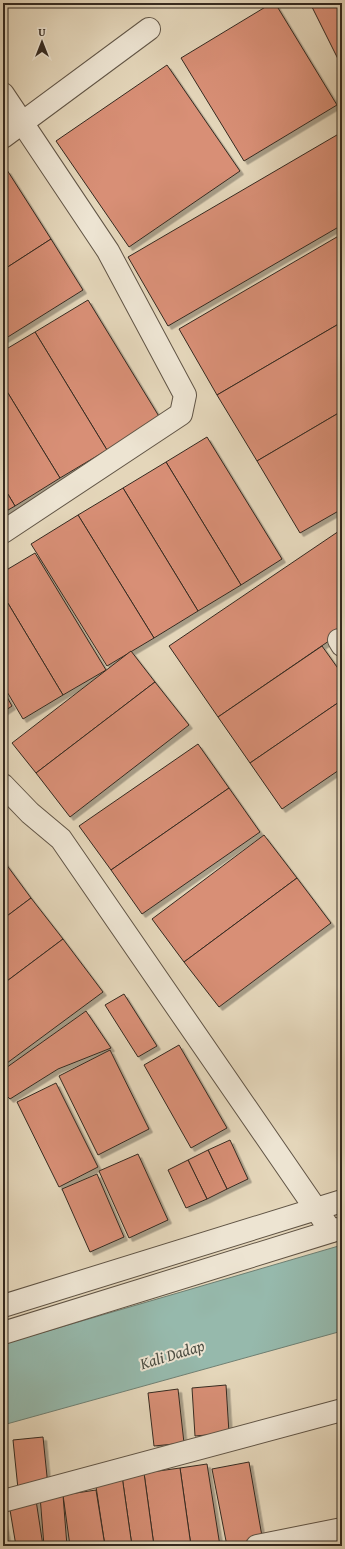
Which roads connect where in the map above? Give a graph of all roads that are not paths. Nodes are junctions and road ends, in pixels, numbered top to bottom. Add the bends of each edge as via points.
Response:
1 (149, 29) dead end
2 (3, 94) edge
3 (22, 122) junction
4 (3, 137) edge
5 (3, 532) edge
6 (3, 785) edge
7 (342, 1201) edge
8 (316, 1209) junction
9 (337, 1230) edge
10 (3, 1306) edge
11 (3, 1333) edge
12 (342, 1410) edge
13 (3, 1501) edge
14 (342, 1529) edge
15 (257, 1546) edge

1 - 3 street
2 - 3 street
3 - 4 street
3 - 5 street via 108,251 185,395 181,414
6 - 8 street via 30,813 61,839
7 - 8 street
8 - 9 street
8 - 10 street
9 - 11 street
12 - 13 street
14 - 15 street

